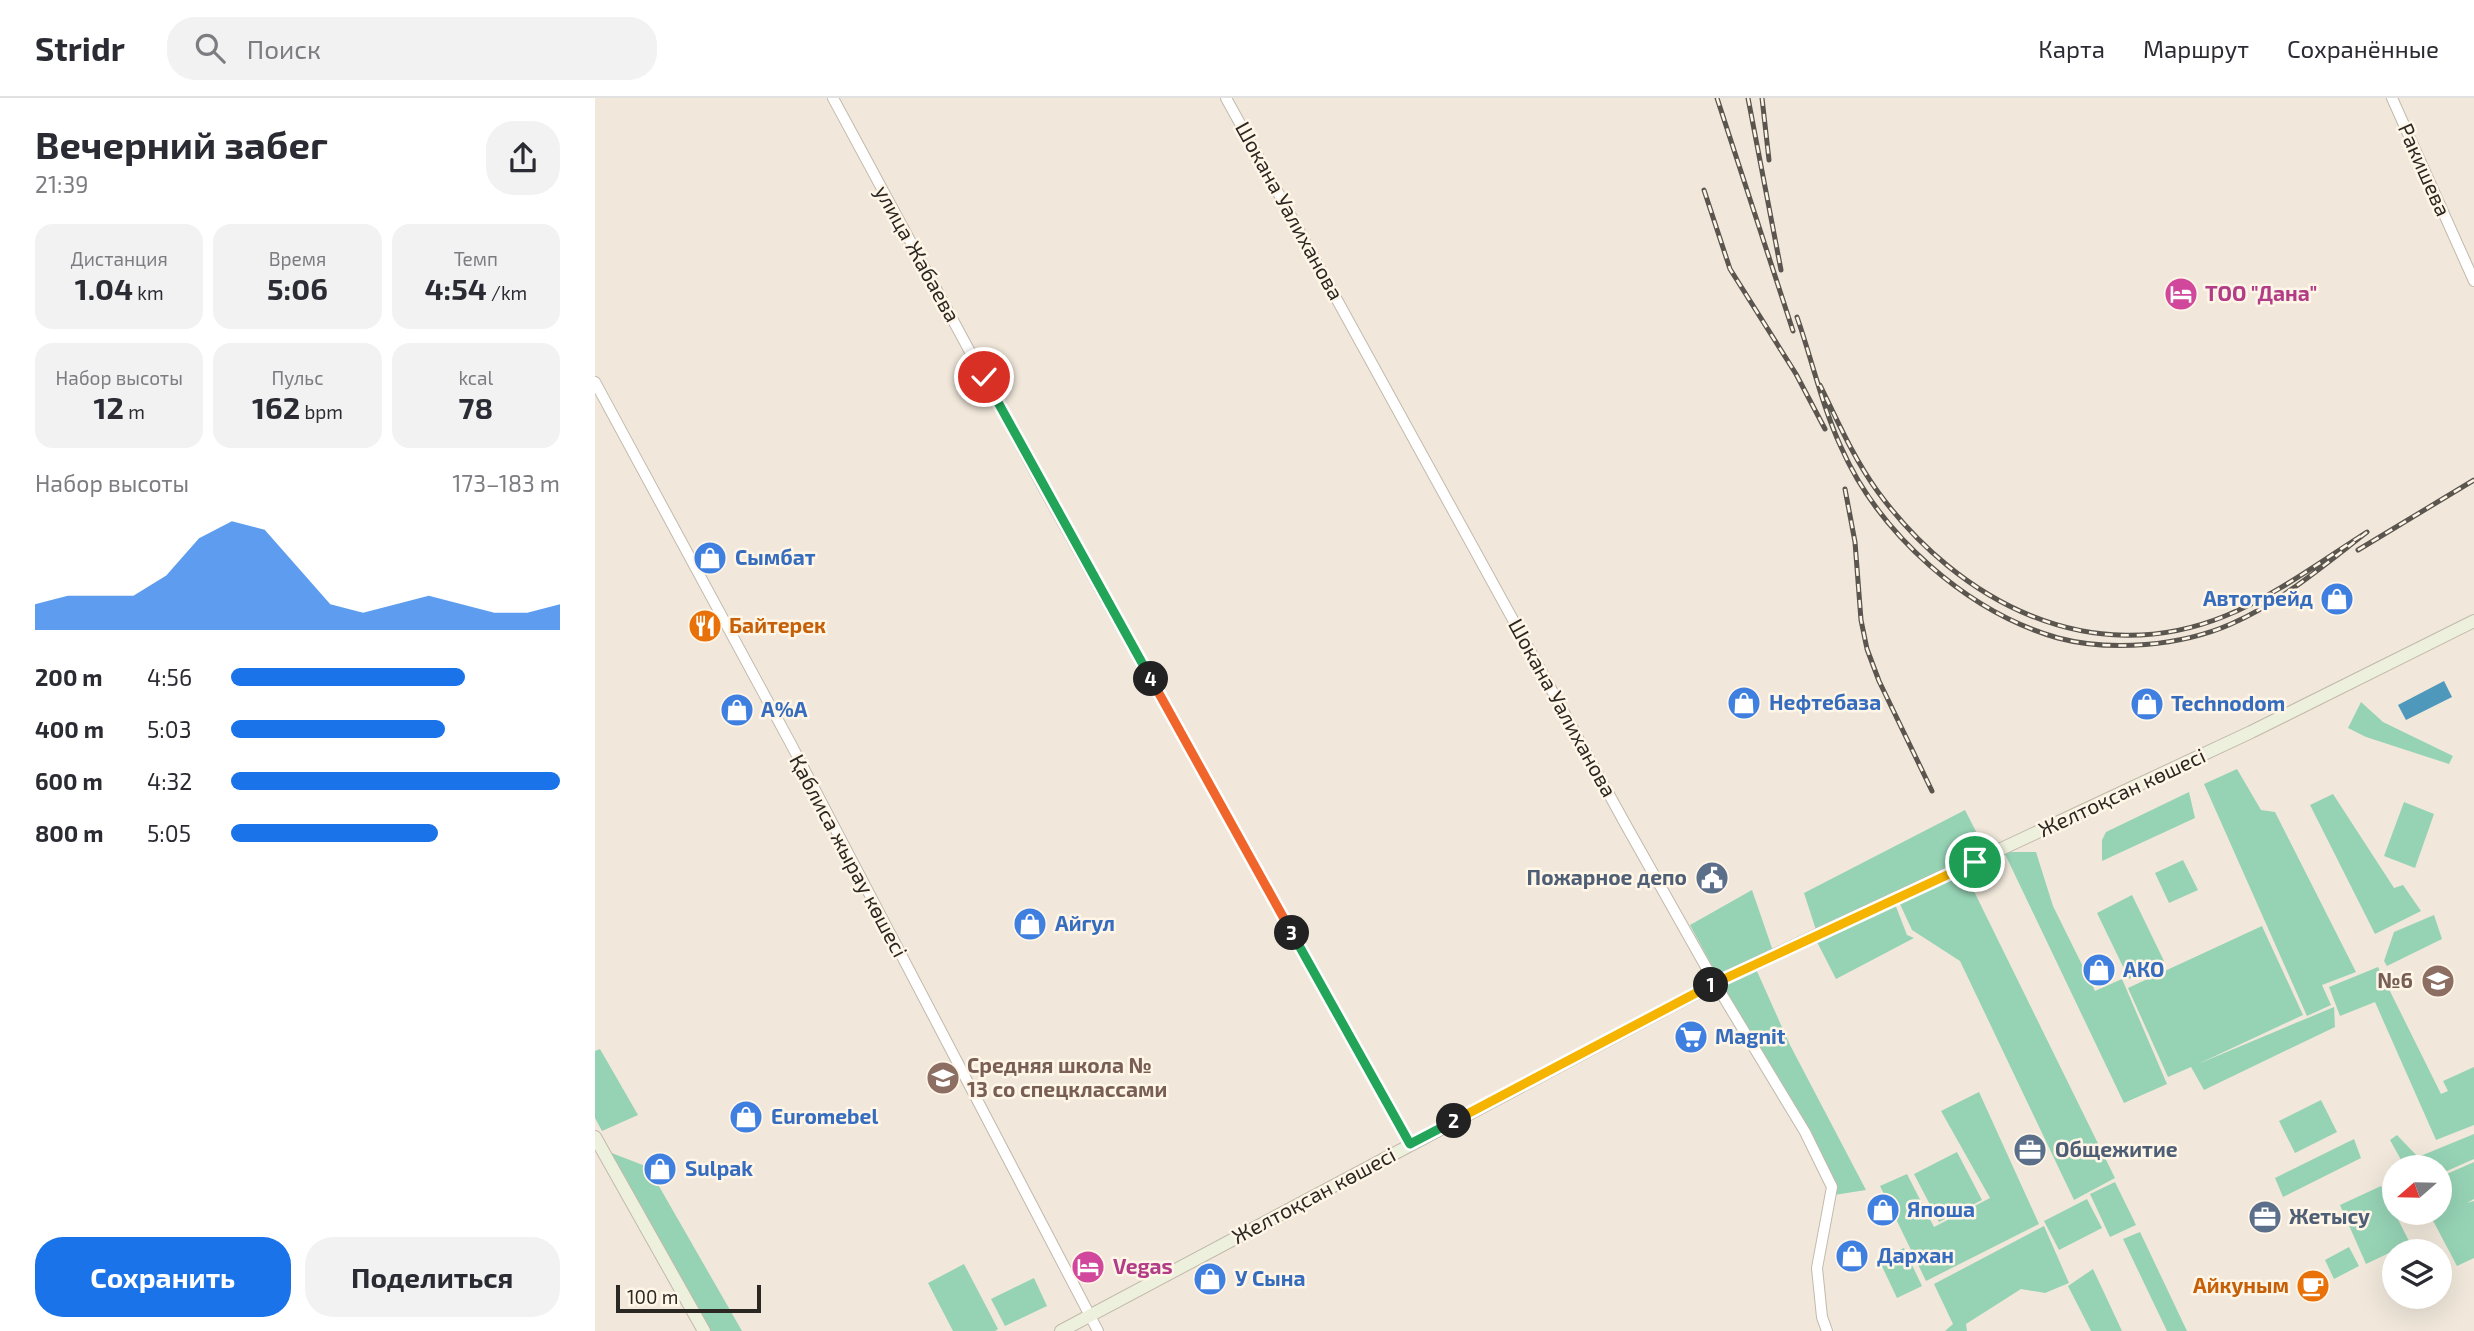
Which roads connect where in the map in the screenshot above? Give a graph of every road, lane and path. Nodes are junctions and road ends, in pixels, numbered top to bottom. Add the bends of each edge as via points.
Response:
1 (833, 98) edge
2 (1226, 98) edge
3 (2392, 98) edge
4 (2474, 281) edge
5 (595, 382) edge
6 (2474, 621) edge
7 (1715, 983) junction
8 (595, 1137) edge
9 (1410, 1144) junction
10 (1090, 1318) junction
11 (703, 1331) edge
12 (1061, 1331) edge
13 (1098, 1331) edge
14 (1827, 1331) edge

1 - 9 street, улица Жабаева via 1043,487
2 - 7 street, Шокана Уалиханова
3 - 4 street, Ракишева
5 - 10 street, Қаблиса жырау көшесі via 792,746
6 - 7 main road, Желтоқсан көшесі via 2251,732
7 - 9 main road, Желтоқсан көшесі
7 - 14 street, Шокана Уалиханова via 1805,1132 1832,1187 1817,1268
8 - 11 main road
9 - 10 main road, Желтоқсан көшесі
10 - 12 main road, Желтоқсан көшесі
10 - 13 street, Қаблиса жырау көшесі

